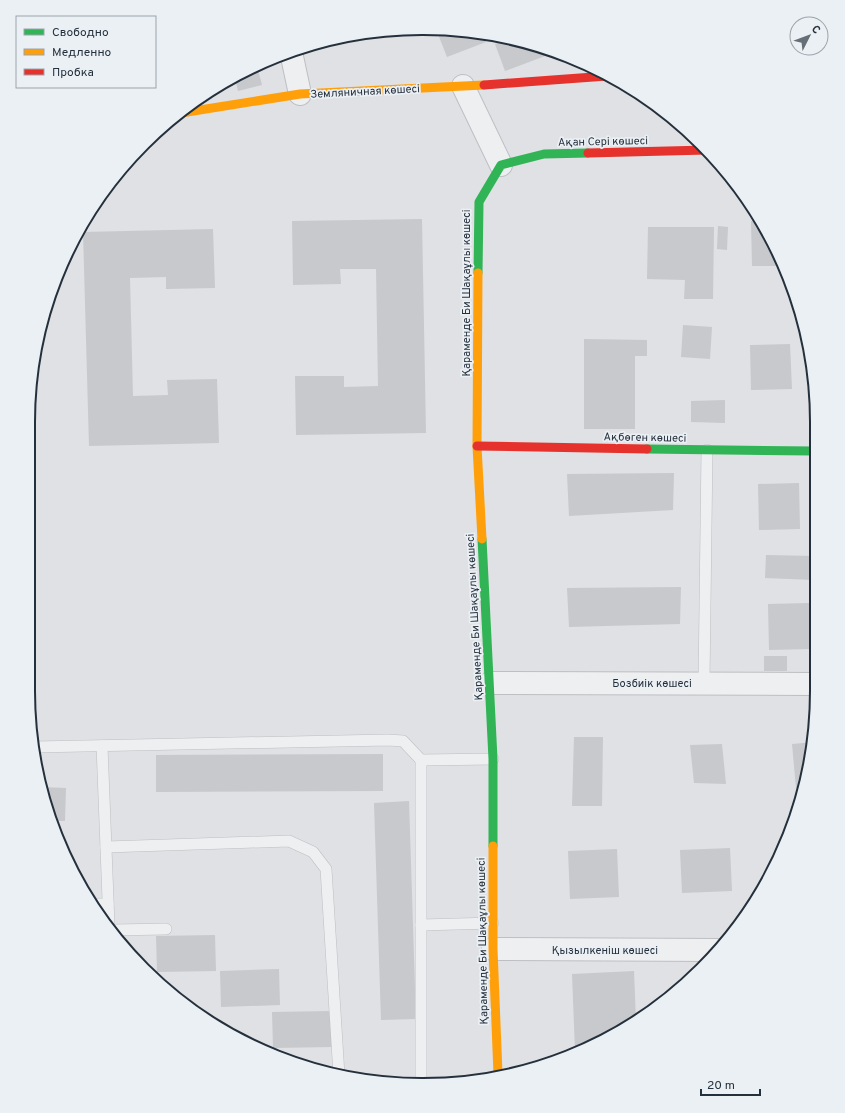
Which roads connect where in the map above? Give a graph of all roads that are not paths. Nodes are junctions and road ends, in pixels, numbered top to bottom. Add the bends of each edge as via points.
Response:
1 (292, 58) edge
2 (591, 73) edge
3 (464, 86) junction
4 (300, 94) junction
5 (192, 111) edge
6 (699, 150) edge
7 (500, 165) junction
8 (477, 446) junction
9 (707, 450) junction
10 (810, 451) edge
11 (490, 683) junction
12 (704, 683) junction
13 (810, 684) edge
14 (102, 746) junction
15 (39, 747) edge
16 (493, 759) junction
17 (421, 760) junction
18 (106, 847) junction
19 (99, 904) edge
20 (108, 904) junction
21 (109, 918) edge
22 (493, 923) junction
23 (421, 925) junction
24 (166, 929) dead end
25 (118, 930) edge
26 (493, 949) junction
27 (710, 950) edge
28 (339, 1069) edge
29 (498, 1071) edge
30 (421, 1078) edge

1 - 4 street
2 - 3 street, Земляничная көшесі
3 - 4 street, Земляничная көшесі
3 - 7 street
4 - 5 street, Земляничная көшесі
6 - 7 street, Ақан Сері көшесі via 544,154
7 - 8 street, Қараменде Би Шақаұлы көшесі via 478,202
8 - 9 street, Ақбөген көшесі
8 - 11 street, Қараменде Би Шақаұлы көшесі
9 - 10 street, Ақбөген көшесі
9 - 12 lane
11 - 12 street, Бозбиік көшесі
11 - 16 street, Қараменде Би Шақаұлы көшесі
12 - 13 street, Бозбиік көшесі
14 - 15 lane
14 - 17 lane via 388,740 403,741
14 - 18 lane
16 - 17 lane
16 - 22 street, Қараменде Би Шақаұлы көшесі
17 - 23 lane
18 - 20 lane
18 - 28 lane via 289,841 313,852 326,869
19 - 20 lane
20 - 21 lane
22 - 23 lane
22 - 26 street, Қараменде Би Шақаұлы көшесі
23 - 30 lane
24 - 25 lane
26 - 27 street, Қызылкеніш көшесі
26 - 29 street, Қараменде Би Шақаұлы көшесі

